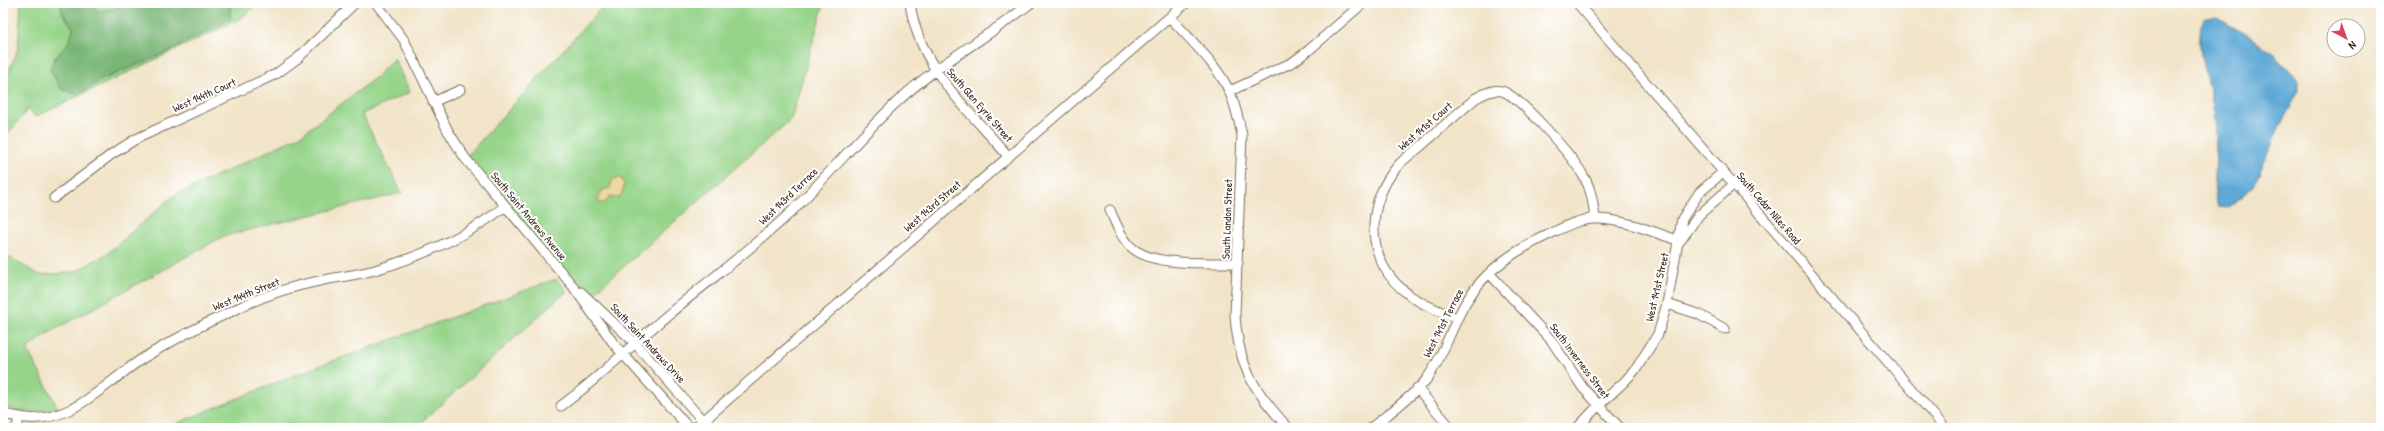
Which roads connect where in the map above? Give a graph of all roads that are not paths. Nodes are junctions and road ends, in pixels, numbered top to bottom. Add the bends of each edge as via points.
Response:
1 (355, 3) edge
2 (376, 3) edge
3 (910, 3) edge
4 (1031, 3) edge
5 (1186, 3) edge
6 (1577, 3) edge
7 (1362, 4) dead end
8 (1170, 17) junction
9 (934, 71) junction
10 (460, 90) dead end
11 (1230, 92) junction
12 (433, 102) junction
13 (1008, 156) junction
14 (1723, 172) junction
15 (1733, 185) junction
16 (54, 198) dead end
17 (504, 206) junction
18 (1110, 210) dead end
19 (1595, 219) junction
20 (1680, 241) junction
21 (1238, 263) junction
22 (1489, 273) junction
23 (572, 285) junction
24 (1667, 304) junction
25 (1457, 318) junction
26 (1725, 329) dead end
27 (635, 344) junction
28 (624, 355) junction
29 (1417, 388) junction
30 (561, 406) dead end
31 (1598, 406) junction
32 (3, 414) edge
33 (19, 417) junction
34 (703, 421) junction
35 (17, 428) edge
36 (688, 428) edge
37 (695, 428) edge
38 (1288, 428) edge
39 (1371, 428) edge
40 (1452, 428) edge
41 (1577, 428) edge
42 (1620, 428) edge
43 (1945, 428) edge

1 - 16 street, West 144th Court via 310,47 276,74 136,139
2 - 12 street, South Saint Andrews Avenue via 404,40
3 - 9 street, South Glen Eyrie Street via 916,34
4 - 9 street, West 143rd Terrace
5 - 8 street, West 143rd Street
6 - 14 street, South Cedar Niles Road
7 - 11 street via 1293,62
8 - 11 street, South Landon Street via 1215,69
8 - 13 street, West 143rd Street
9 - 13 street, South Glen Eyrie Street
9 - 27 street, West 143rd Terrace via 884,114 775,227
10 - 12 street
11 - 21 street, South Landon Street via 1242,135
12 - 17 street, South Saint Andrews Avenue via 465,158
13 - 34 street, West 143rd Street
14 - 15 street, South Cedar Niles Road
14 - 20 street, West 141st Street via 1691,202 1682,219
15 - 20 street, West 141st Street via 1699,215
15 - 43 street, South Cedar Niles Road
17 - 23 street, South Saint Andrews Avenue
17 - 33 street, West 144th Street via 486,221 455,240 410,259 374,270 298,286 229,312 145,357 78,407 55,416 28,419
18 - 21 street via 1119,231 1130,246 1144,255 1171,261
19 - 20 street, West 141st Terrace via 1626,224
19 - 22 street, West 141st Terrace via 1573,223 1530,244
19 - 25 street, West 141st Court via 1592,194 1585,178 1519,100 1500,91 1487,92 1476,98 1397,166 1380,193 1373,221 1379,259 1396,283 1418,302
20 - 24 street, West 141st Street
21 - 38 street, South Landon Street via 1235,315 1242,360 1250,380 1262,398
22 - 25 street, West 141st Terrace via 1476,286
22 - 31 street, South Inverness Street via 1551,340
23 - 27 street, South Saint Andrews Drive
23 - 28 street, South Saint Andrews Avenue
24 - 26 street via 1715,321
24 - 31 street, West 141st Street via 1658,334 1640,363
25 - 29 street, West 141st Terrace via 1433,370
27 - 28 street, West 143rd Terrace
27 - 34 street, South Saint Andrews Drive
28 - 30 street, West 143rd Terrace
28 - 36 street, South Saint Andrews Avenue
29 - 39 street, West 141st Terrace
29 - 40 street
31 - 41 street, West 141st Street
31 - 42 street, South Inverness Street
32 - 33 street, West 144th Street
33 - 35 street
34 - 37 street, West 143rd Street

